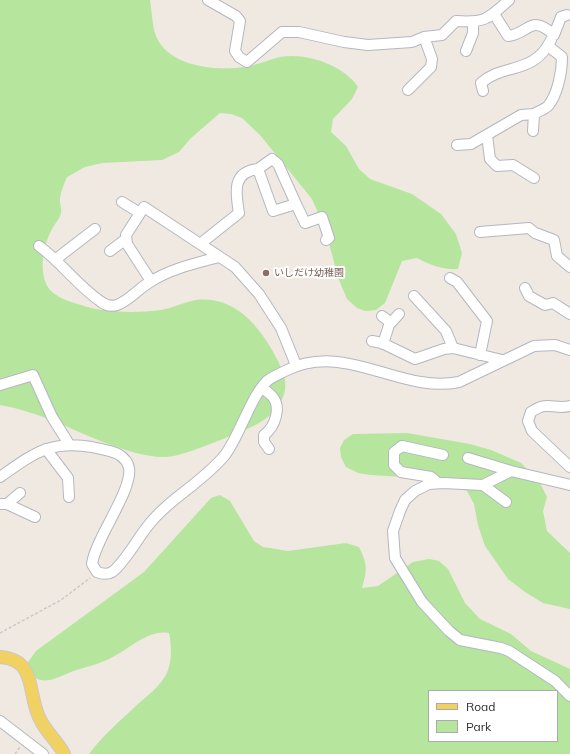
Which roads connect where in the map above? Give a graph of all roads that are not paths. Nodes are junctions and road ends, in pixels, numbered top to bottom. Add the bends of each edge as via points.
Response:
1 (208, 0) edge
2 (509, 0) edge
3 (494, 14) junction
4 (566, 15) dead end
5 (473, 23) junction
6 (554, 35) junction
7 (424, 37) junction
8 (548, 46) junction
9 (466, 51) dead end
10 (408, 90) dead end
11 (483, 91) dead end
12 (534, 114) junction
13 (533, 131) dead end
14 (487, 135) junction
15 (457, 145) dead end
16 (258, 170) junction
17 (534, 178) dead end
18 (122, 202) dead end
19 (296, 204) junction
20 (140, 213) junction
21 (95, 229) dead end
22 (480, 232) dead end
23 (126, 239) junction
24 (326, 240) dead end
25 (200, 244) junction
26 (39, 246) dead end
27 (110, 251) dead end
28 (219, 257) junction
29 (56, 260) junction
30 (570, 267) edge
31 (450, 278) dead end
32 (151, 281) junction
33 (414, 296) dead end
34 (526, 296) dead end
35 (399, 314) dead end
36 (570, 314) edge
37 (382, 316) dead end
38 (389, 325) junction
39 (372, 341) dead end
40 (383, 344) junction
41 (453, 348) junction
42 (570, 350) edge
43 (480, 355) junction
44 (502, 360) junction
45 (296, 366) junction
46 (0, 385) edge
47 (262, 388) junction
48 (570, 406) edge
49 (69, 444) junction
50 (46, 449) junction
51 (269, 449) dead end
52 (443, 455) dead end
53 (468, 458) dead end
54 (570, 467) edge
55 (511, 471) junction
56 (0, 477) edge
57 (483, 485) junction
58 (570, 485) edge
59 (436, 486) junction
60 (20, 493) dead end
61 (69, 497) dead end
62 (506, 502) dead end
63 (4, 504) edge
64 (35, 517) dead end
65 (0, 658) edge
66 (570, 696) edge
67 (0, 721) edge
68 (43, 754) edge
69 (64, 754) edge

1 - 7 street via 240,21 235,51 247,62 282,32 299,32 368,45 412,42
2 - 3 street
3 - 5 street
3 - 6 street via 508,36 528,26 539,25
4 - 6 street via 561,17
5 - 7 street via 456,22 442,34
5 - 9 street via 473,33
6 - 8 street
7 - 10 street via 432,59 431,67
8 - 11 street via 525,66 489,75 480,83
8 - 12 street via 562,57 557,90 548,106
12 - 13 street
12 - 14 street via 521,115
14 - 15 street via 471,144
14 - 17 street via 490,159 497,166 513,165
16 - 19 street via 273,212
16 - 19 street via 272,159 278,164
16 - 25 street via 242,175 238,180 236,190 239,213
18 - 20 street
19 - 24 street via 305,223 322,217 329,233
20 - 23 street
20 - 25 street via 144,207
21 - 29 street
22 - 30 street via 530,228 535,233 554,240 557,256
23 - 27 street
23 - 32 street
25 - 28 street
26 - 29 street
28 - 32 street via 187,266
28 - 45 street via 235,267 259,294 281,328
29 - 32 street via 100,302 110,306 118,305
31 - 43 street via 457,282 487,321
33 - 41 street via 446,331
34 - 36 street via 546,305 553,303
35 - 38 street
37 - 38 street via 390,322
38 - 40 street
39 - 40 street
40 - 41 street via 415,360
41 - 43 street
42 - 44 street via 541,344
43 - 44 street
44 - 45 street via 459,382 438,385 347,362 326,360
45 - 47 street via 268,381
46 - 49 street via 33,375 52,418
47 - 49 street via 226,454 205,476 148,525 111,573 97,572 92,564 127,485 129,469 119,454
47 - 51 street via 276,402 276,416 271,430 264,435 264,442
48 - 54 street via 563,408 549,404 538,407 531,412 528,421 532,431
49 - 50 street
50 - 56 street via 32,455
50 - 61 street via 68,478
52 - 59 street via 402,446 394,452 394,465 401,472 431,478
53 - 55 street
55 - 57 street
55 - 58 street
57 - 59 street
57 - 62 street
59 - 66 street via 415,491 405,500 393,531 395,558 422,602 460,640 509,651 555,681
60 - 63 street
63 - 64 street
65 - 69 main road via 11,658 23,666 30,680 33,704 41,722
67 - 68 street

